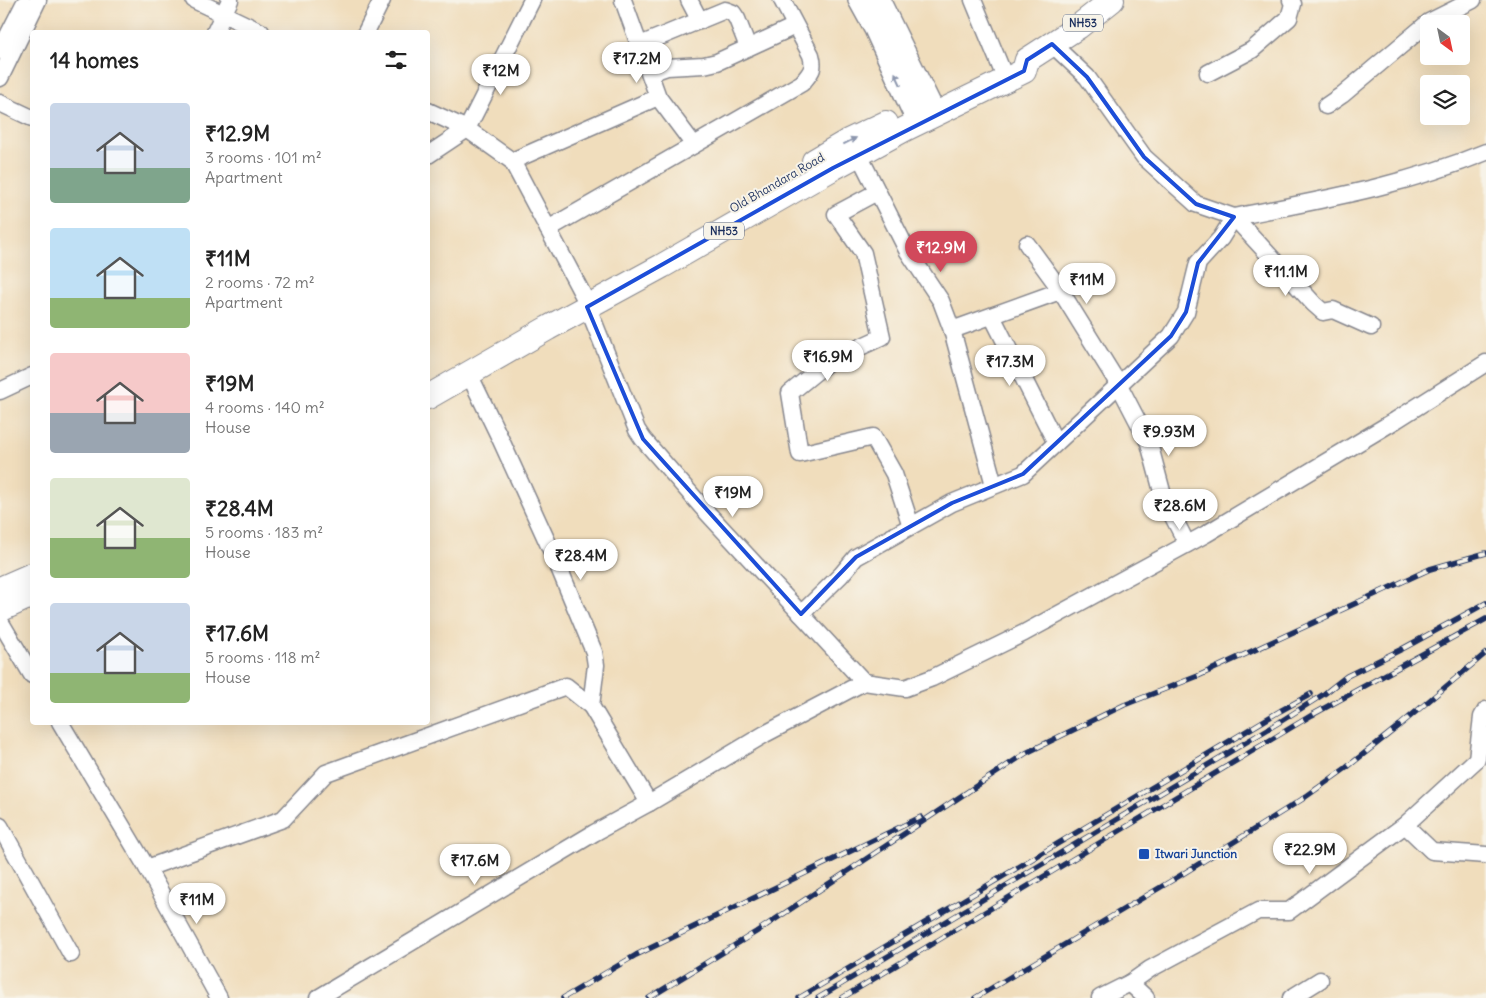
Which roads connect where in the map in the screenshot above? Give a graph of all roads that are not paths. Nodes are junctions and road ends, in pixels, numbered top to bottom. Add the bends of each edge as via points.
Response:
1 (26, 0) edge
2 (38, 0) edge
3 (194, 0) edge
4 (382, 0) edge
5 (532, 0) edge
6 (623, 0) edge
7 (689, 0) edge
8 (782, 0) edge
9 (859, 0) edge
10 (879, 0) edge
11 (973, 0) edge
12 (1112, 0) edge
13 (1291, 0) edge
14 (1473, 0) edge
15 (227, 7) edge
16 (700, 20) junction
17 (795, 26) junction
18 (216, 30) edge
19 (258, 30) edge
20 (367, 30) edge
21 (1052, 44) junction
22 (640, 46) junction
23 (748, 47) junction
24 (0, 51) edge
25 (650, 73) junction
26 (1003, 73) junction
27 (1208, 74) dead end
28 (0, 78) edge
29 (658, 97) junction
30 (0, 103) edge
31 (1326, 106) dead end
32 (430, 112) edge
33 (924, 113) junction
34 (30, 117) edge
35 (467, 129) junction
36 (694, 146) junction
37 (1486, 152) edge
38 (430, 154) edge
39 (859, 155) junction
40 (512, 161) junction
41 (878, 192) junction
42 (1234, 217) junction
43 (548, 229) junction
44 (1027, 244) dead end
45 (1060, 291) junction
46 (585, 301) junction
47 (992, 316) junction
48 (1371, 327) dead end
49 (952, 330) junction
50 (1486, 363) edge
51 (469, 374) junction
52 (30, 377) edge
53 (430, 379) edge
54 (1120, 385) junction
55 (0, 391) edge
56 (430, 396) edge
57 (1056, 444) junction
58 (994, 485) junction
59 (911, 526) junction
60 (1188, 544) junction
61 (30, 577) edge
62 (30, 596) edge
63 (1, 604) edge
64 (801, 614) junction
65 (30, 671) edge
66 (864, 682) junction
67 (591, 706) junction
68 (1486, 710) edge
69 (62, 725) edge
70 (649, 803) junction
71 (1405, 825) junction
72 (0, 826) edge
73 (1486, 855) edge
74 (146, 868) junction
75 (71, 954) dead end
76 (1320, 980) dead end
77 (1130, 983) junction
78 (219, 998) edge
79 (318, 998) edge
80 (1100, 998) edge
81 (1146, 998) edge
82 (1291, 998) edge

1 - 24 street
2 - 28 street
3 - 15 street
4 - 20 street
5 - 35 street
6 - 22 street
7 - 16 street
8 - 17 street
33 -> 9 main road
10 - 33 main road
11 - 26 street
12 - 21 highway, NH53
13 - 27 street via 1294,4 1289,18 1252,50
14 - 31 street via 1429,22
15 - 18 street
15 - 19 street
16 - 22 street
16 - 23 street via 725,10 733,13
17 - 23 street
17 - 36 street via 811,55 814,64 811,73 788,92
21 - 26 highway, NH53 via 1027,60 1016,58
21 - 42 street via 1087,77 1144,157 1196,204
22 - 25 street
23 - 25 street via 718,62 667,67
25 - 29 street
26 - 33 highway, Old Bhandara Road / NH53 via 975,78
29 - 36 street
29 - 40 street
30 - 34 street
32 - 35 street
33 - 39 highway, NH53
46 -> 33 highway, Old Bhandara Road / NH53 via 848,141
35 - 38 street
35 - 40 street
36 - 43 street
37 - 42 street via 1386,186
39 - 41 street
39 - 46 highway, NH53 via 662,266
40 - 43 street
41 - 49 street via 908,250 941,301
41 - 59 street via 836,214 863,253 882,337 828,362 790,393 800,454 873,437 894,474
42 - 48 street via 1323,312 1333,310
42 - 54 street via 1221,238 1198,263 1186,312 1171,336
43 - 46 street
44 - 45 street
45 - 47 street
45 - 54 street
46 - 51 highway, NH53
46 - 53 highway, Old Bhandara Road / NH53
46 - 64 street via 643,439
47 - 49 street
47 - 57 street
49 - 58 street
50 - 60 street
51 - 56 highway, NH53
51 - 67 street via 500,436 594,652 596,665
52 - 55 street
54 - 57 street
54 - 60 street via 1149,443 1164,499
57 - 58 street via 1023,474
58 - 59 street via 952,502
59 - 64 street via 856,557
60 - 66 street via 1024,633 932,678 905,688
61 - 63 highway
62 - 63 highway
63 - 65 street
64 - 66 street
66 - 70 street via 764,734
67 - 70 street
67 - 74 street via 566,686 344,766 326,773 283,819
68 - 71 street via 1482,717 1477,758
69 - 74 street
70 - 79 street
71 - 73 street via 1432,850
71 - 77 street via 1289,911 1258,911 1150,968
72 - 75 street
74 - 78 street
76 - 82 street
77 - 80 street
77 - 81 street

